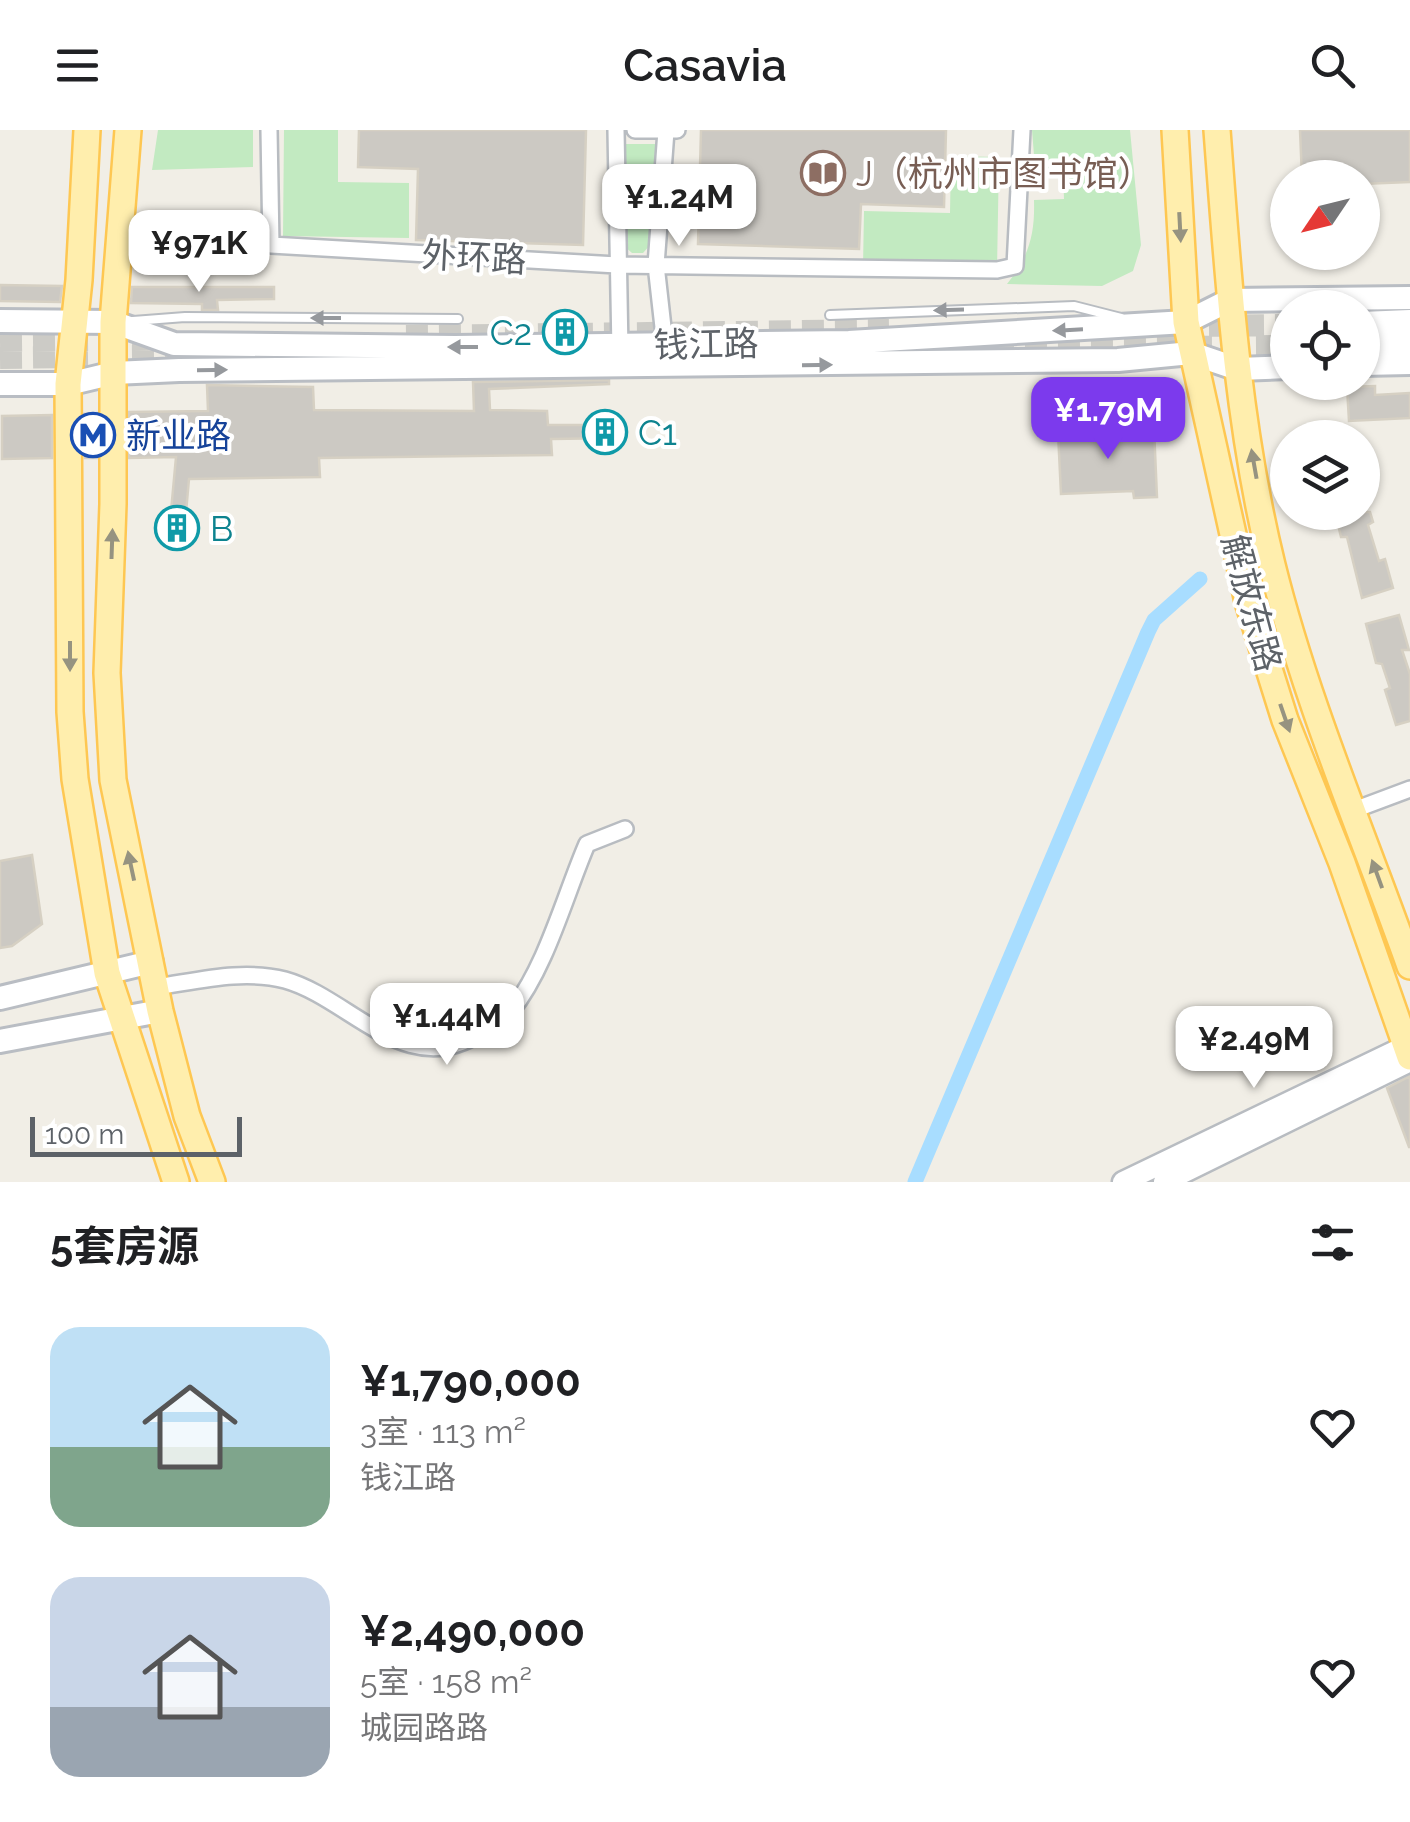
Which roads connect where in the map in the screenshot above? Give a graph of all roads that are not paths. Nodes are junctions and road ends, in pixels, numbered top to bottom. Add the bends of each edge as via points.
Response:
1 (87, 130) edge
2 (128, 130) edge
3 (270, 130) edge
4 (616, 130) edge
5 (676, 130) edge
6 (1022, 130) edge
7 (1174, 130) edge
8 (1217, 130) edge
9 (637, 131) edge
10 (666, 131) edge
11 (656, 265) junction
12 (618, 266) junction
13 (1410, 298) edge
14 (1230, 300) junction
15 (830, 314) dead end
16 (458, 319) dead end
17 (76, 320) junction
18 (1410, 320) edge
19 (0, 321) edge
20 (112, 322) junction
21 (1186, 322) junction
22 (1380, 322) edge
23 (1149, 324) junction
24 (1410, 342) edge
25 (1380, 343) edge
26 (1191, 353) junction
27 (620, 355) junction
28 (666, 356) junction
29 (1410, 362) edge
30 (1380, 363) edge
31 (1270, 368) edge
32 (1238, 369) junction
33 (114, 373) junction
34 (0, 384) edge
35 (68, 384) junction
36 (1410, 789) edge
37 (1354, 810) junction
38 (625, 829) dead end
39 (1410, 966) edge
40 (107, 973) junction
41 (155, 986) junction
42 (0, 998) edge
43 (121, 1019) junction
44 (0, 1041) edge
45 (1409, 1054) edge
46 (176, 1182) edge
47 (212, 1182) edge
48 (1123, 1182) edge
49 (1164, 1182) edge

1 - 17 main road
2 - 20 main road
3 - 12 street, 外环路 via 272,245
4 - 12 street
5 - 10 street
6 - 11 street, 外环路 via 1015,266
7 -> 21 main road, 解放东路
8 - 14 main road, 解放东路
9 - 10 street
10 - 11 street
11 - 12 street, 外环路
11 - 28 street
12 - 27 street
13 - 14 main road, 钱江路
14 - 21 main road, 钱江路
14 - 32 main road, 解放东路
23 -> 15 lane via 1074,306
16 -> 20 lane
17 - 19 main road, 钱江路
17 - 20 main road, 钱江路
17 - 35 main road
18 - 22 main road
27 -> 20 main road, 钱江路 via 174,344
20 - 33 main road
21 - 23 main road, 钱江路
21 - 26 main road, 解放东路
23 -> 28 main road, 钱江路
24 - 25 main road
28 -> 26 main road, 钱江路 via 1118,360
26 - 32 main road, 钱江路
26 -> 45 main road, 解放东路 via 1254,620 1285,720
27 - 28 main road, 钱江路
33 -> 27 main road, 钱江路
29 - 30 main road
31 - 32 main road, 钱江路
37 -> 32 main road, 解放东路 via 1271,563
33 - 35 main road, 钱江路
41 -> 33 main road via 113,780 107,672
34 - 35 main road, 钱江路
35 -> 40 main road via 70,712
36 - 37 street
39 -> 37 main road, 解放东路
38 - 41 street via 588,844 510,1014 462,1045 424,1047 381,1035 287,980 244,974
40 - 41 main road
40 - 42 main road
40 - 43 main road
41 - 43 main road
41 - 47 main road via 187,1116
43 - 44 main road
43 - 46 main road
45 - 48 street
45 - 49 street

